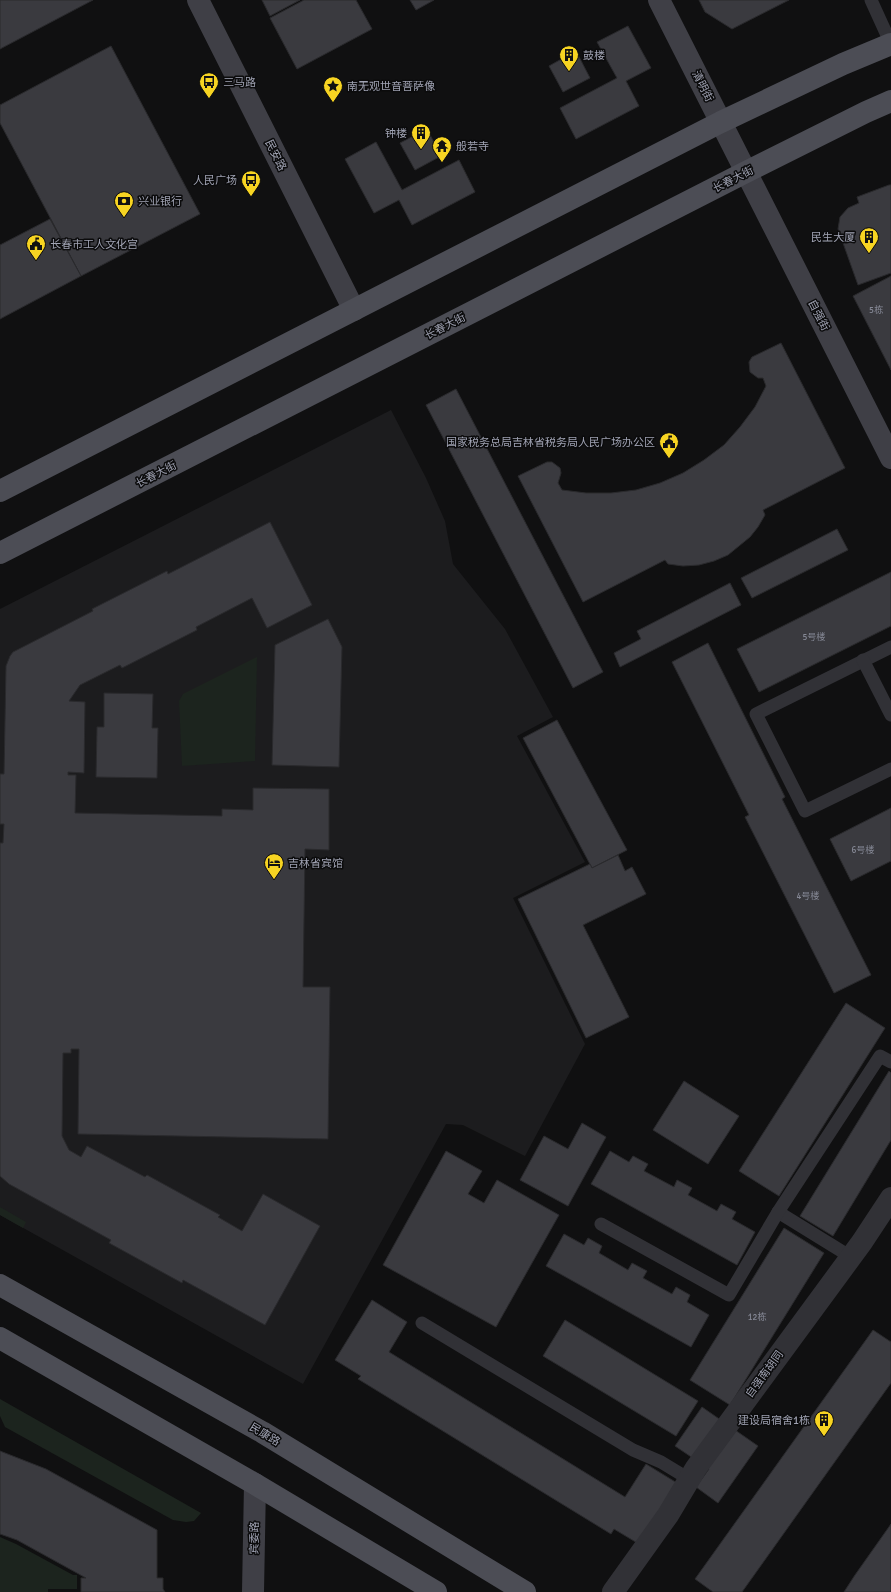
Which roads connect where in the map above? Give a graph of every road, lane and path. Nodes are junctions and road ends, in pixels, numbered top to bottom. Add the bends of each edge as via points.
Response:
1 (198, 0) edge
2 (659, 0) edge
3 (871, 0) edge
4 (891, 44) edge
5 (891, 102) edge
6 (721, 122) junction
7 (746, 172) junction
8 (354, 310) junction
9 (891, 458) edge
10 (0, 491) edge
11 (0, 554) edge
12 (891, 647) edge
13 (864, 660) junction
14 (891, 715) edge
15 (891, 769) edge
16 (891, 1062) edge
17 (891, 1198) edge
18 (778, 1212) junction
19 (600, 1224) dead end
20 (851, 1257) junction
21 (0, 1285) edge
22 (422, 1322) dead end
23 (0, 1338) edge
24 (690, 1479) junction
25 (255, 1484) junction
26 (253, 1592) edge
27 (436, 1592) edge
28 (524, 1592) edge
29 (613, 1592) edge

1 - 8 street, 民安路
2 - 6 street, 清明街
3 - 4 lane
4 - 6 main road via 842,64
5 - 7 main road, 长春大街
6 - 7 street, 清明街
6 - 8 main road
7 - 9 street, 自强街
7 - 11 main road, 长春大街
8 - 10 main road
12 - 13 lane
13 - 14 lane
13 - 15 lane via 756,714 806,812
16 - 18 lane via 880,1056
17 - 20 street, 自强南胡同
18 - 19 lane via 729,1295
18 - 20 lane
20 - 24 street, 自强南胡同
21 - 28 main road, 民康路 via 262,1432
22 - 24 lane via 633,1450 661,1462
23 - 25 main road
24 - 29 street, 自强南胡同 via 668,1515
25 - 26 street, 宾委路
25 - 27 main road

